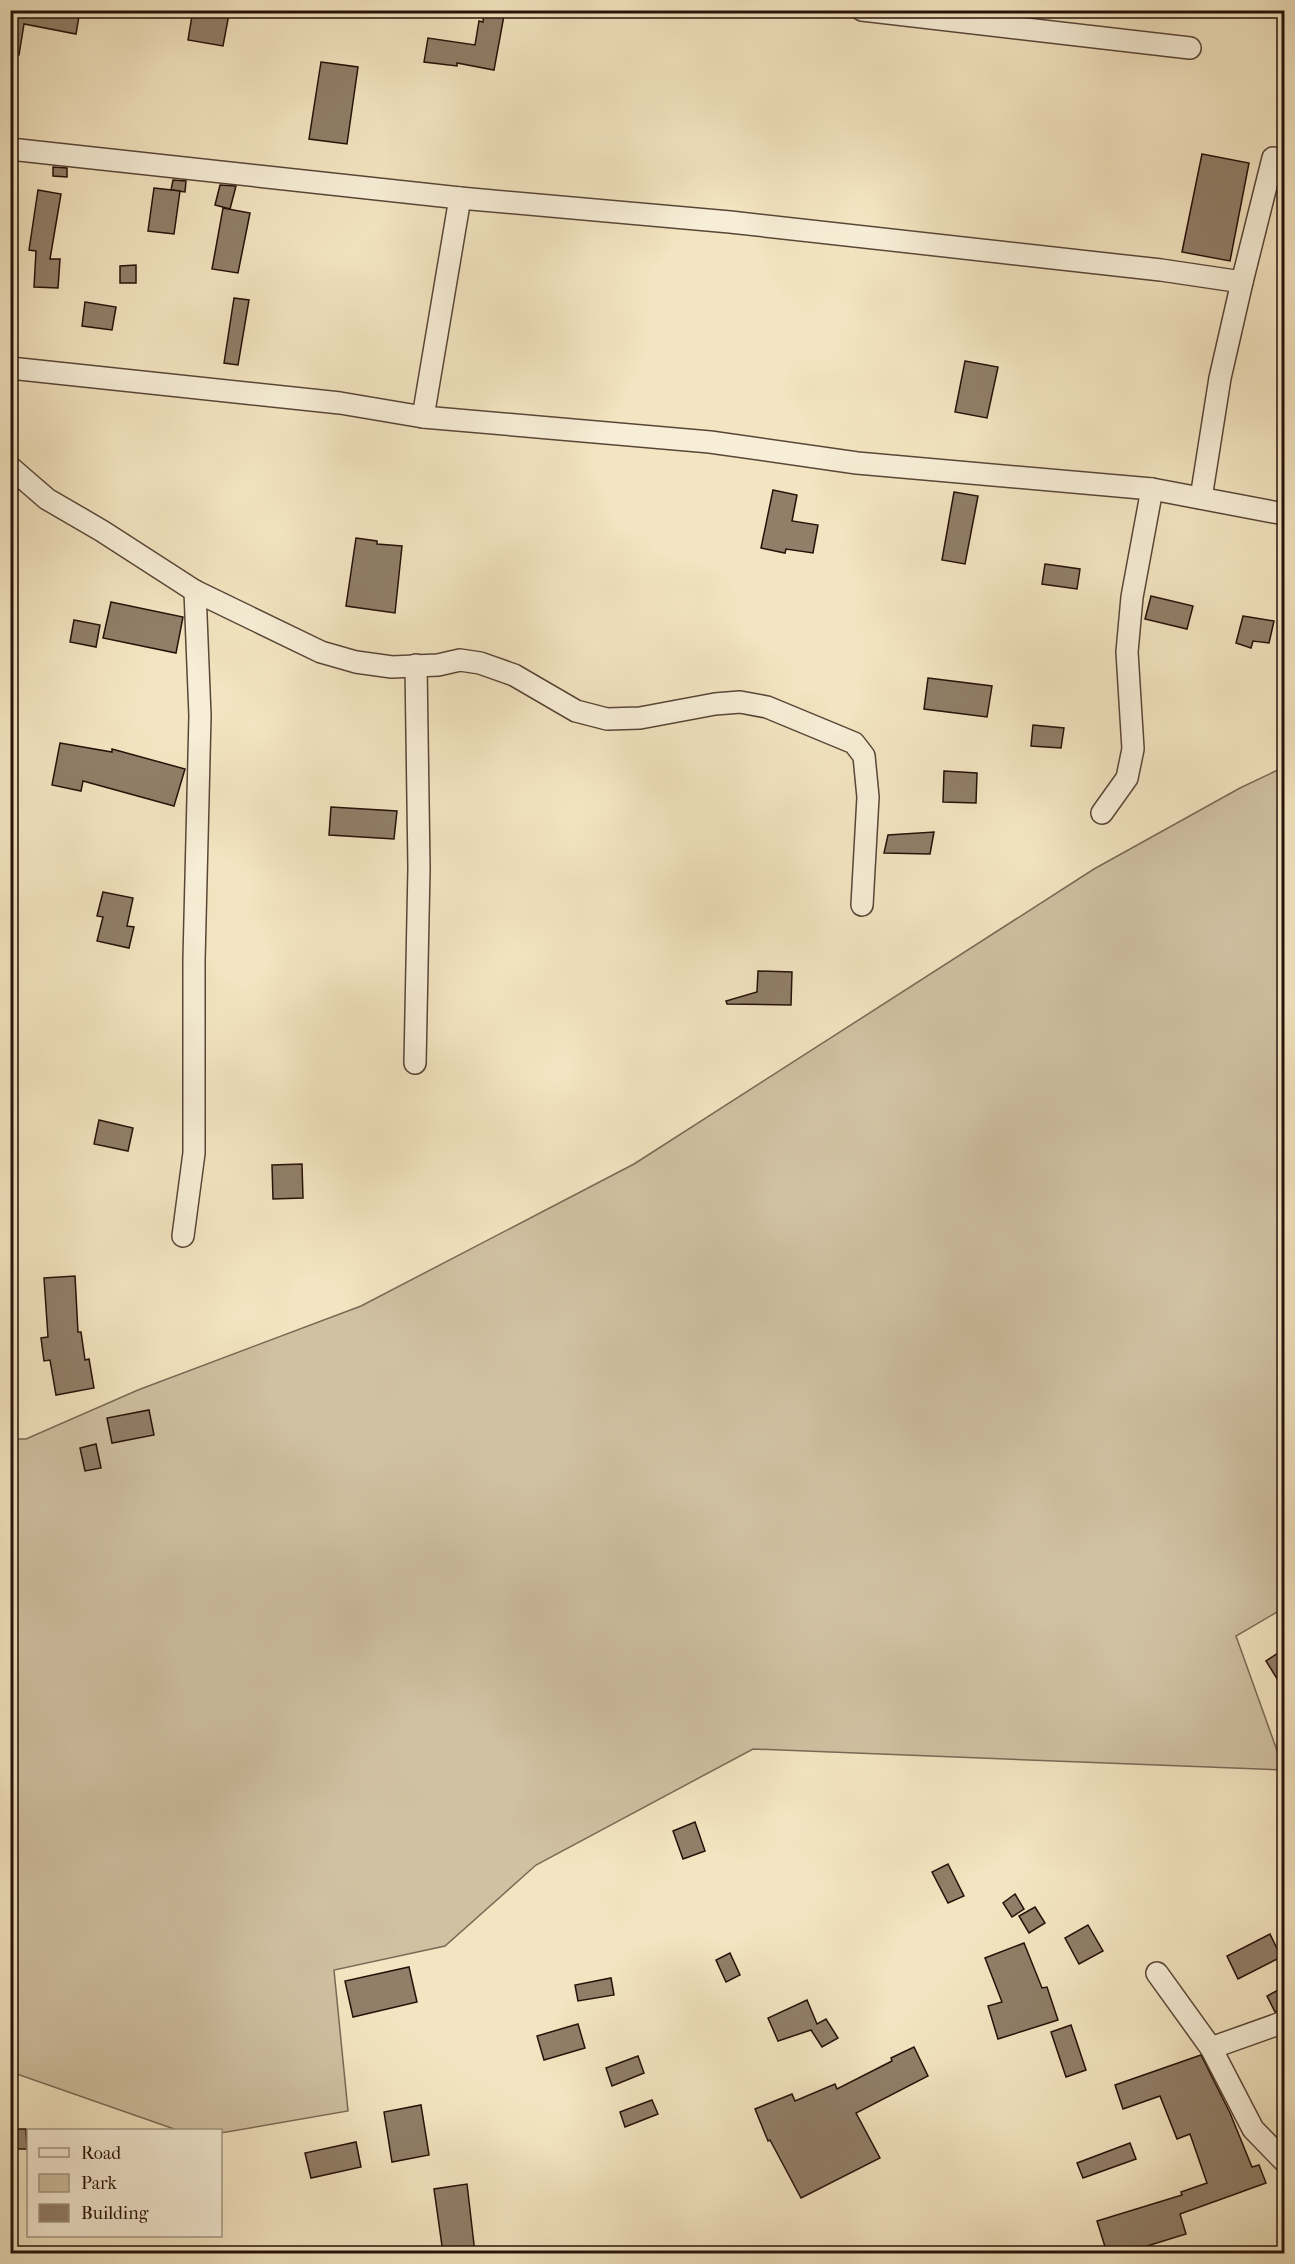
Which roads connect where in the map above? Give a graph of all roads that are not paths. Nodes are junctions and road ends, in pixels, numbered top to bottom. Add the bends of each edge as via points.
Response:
1 (862, 10) edge
2 (957, 16) edge
3 (1190, 48) dead end
4 (10, 149) edge
5 (1273, 158) dead end
6 (460, 198) junction
7 (1242, 282) junction
8 (10, 368) edge
9 (423, 417) junction
10 (10, 467) edge
11 (1152, 489) junction
12 (1200, 498) junction
13 (1284, 514) edge
14 (195, 591) junction
15 (417, 665) junction
16 (1102, 813) dead end
17 (862, 905) dead end
18 (415, 1063) dead end
19 (183, 1236) dead end
20 (1156, 1973) dead end
21 (1284, 2022) edge
22 (1211, 2048) junction
23 (1284, 2161) edge

1 - 2 street
2 - 3 street
4 - 6 street
5 - 7 street
6 - 7 street via 730,222
6 - 9 street
7 - 12 street via 1220,378
8 - 9 street via 340,403
9 - 11 street via 710,442 857,463
10 - 14 street via 47,499
11 - 12 street
11 - 16 street via 1132,597 1127,652 1133,749 1127,778
12 - 13 street
14 - 15 street via 321,652 356,663
14 - 19 street via 200,716 194,1153
15 - 17 street via 460,660 480,663 514,675 576,711 607,719 640,718 740,702 767,707 854,743 864,756 868,797
15 - 18 street via 419,868
20 - 22 street
21 - 22 street
22 - 23 street via 1254,2129

